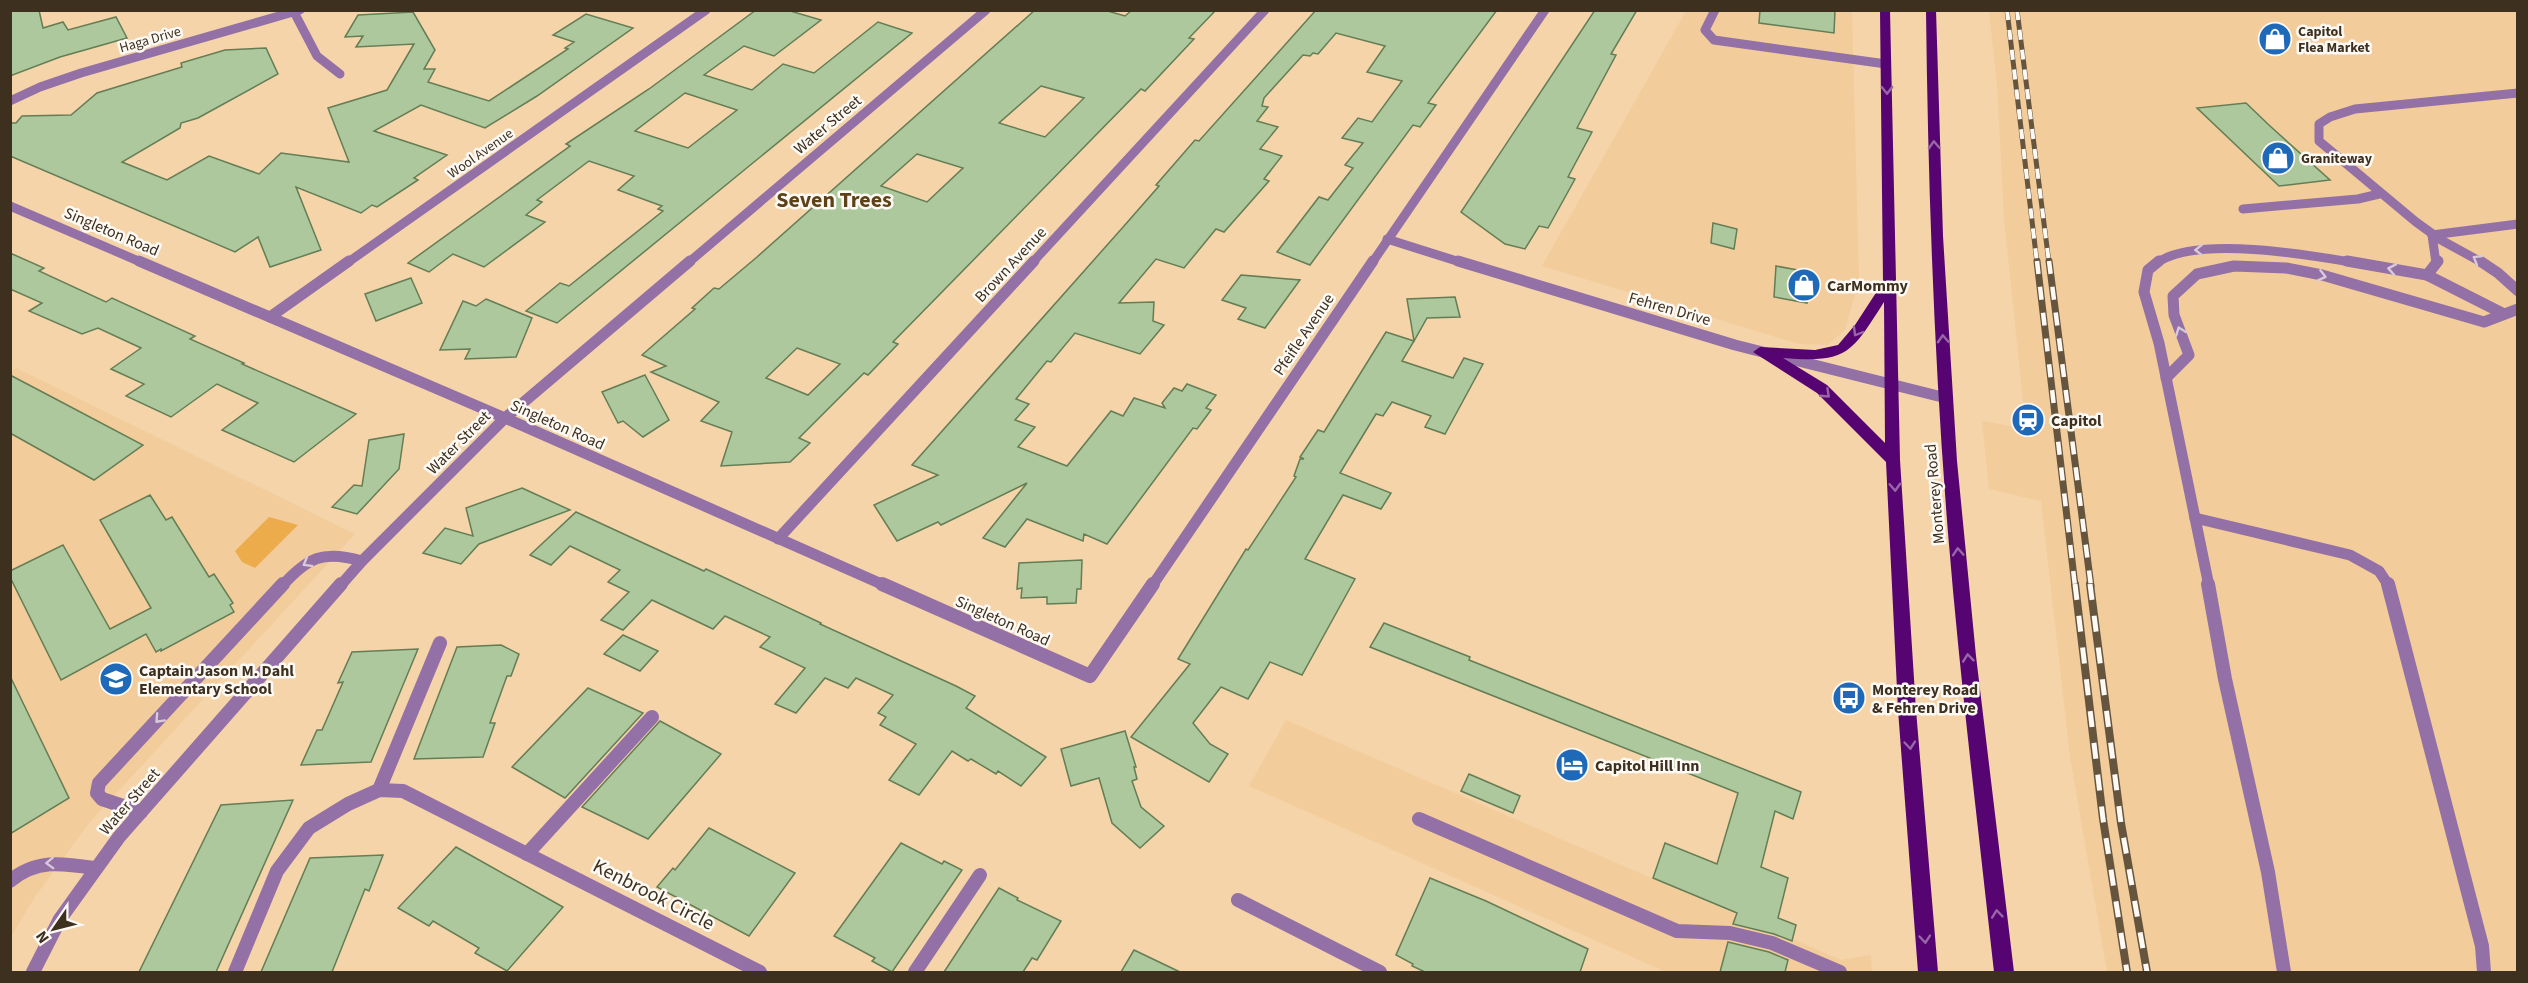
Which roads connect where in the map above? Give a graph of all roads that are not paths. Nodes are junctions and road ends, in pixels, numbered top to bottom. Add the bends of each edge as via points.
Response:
1 (706, 10) edge
2 (986, 10) edge
3 (1265, 10) edge
4 (1545, 10) edge
5 (1714, 10) edge
6 (1885, 10) edge
7 (1931, 10) edge
8 (297, 11) edge
9 (1886, 64) junction
10 (340, 74) dead end
11 (2517, 93) edge
12 (10, 101) edge
13 (2379, 194) junction
14 (10, 206) edge
15 (2243, 209) dead end
16 (2517, 224) edge
17 (2432, 235) junction
18 (1387, 239) junction
19 (2427, 274) junction
20 (1889, 283) junction
21 (2517, 291) edge
22 (2517, 309) edge
23 (2504, 314) junction
24 (270, 317) junction
25 (1760, 352) junction
26 (2166, 378) junction
27 (1892, 387) junction
28 (1946, 398) junction
29 (505, 418) junction
30 (1893, 460) junction
31 (2195, 518) junction
32 (778, 539) junction
33 (362, 561) junction
34 (440, 643) dead end
35 (1090, 676) joint
36 (652, 717) dead end
37 (379, 790) junction
38 (141, 812) junction
39 (1419, 819) dead end
40 (527, 854) junction
41 (94, 868) junction
42 (980, 875) dead end
43 (10, 881) edge
44 (1238, 900) dead end
45 (751, 970) edge
46 (33, 972) edge
47 (235, 972) edge
48 (915, 972) edge
49 (1380, 972) edge
50 (1840, 972) edge
51 (1928, 972) edge
52 (2004, 972) edge
53 (2284, 972) edge
54 (2484, 972) edge

1 - 24 street, Wool Avenue
2 - 29 street, Water Street
3 - 32 street, Brown Avenue
4 - 18 street, Pfeifle Avenue
5 - 9 street via 1705,30 1714,40
6 - 9 main road
28 -> 7 main road, Monterey Road
8 - 10 street via 317,56
8 - 12 street, Haga Drive via 81,73
9 -> 20 main road
11 - 13 street via 2355,109 2319,124 2319,141
13 - 15 street
13 - 17 street
14 - 24 street, Singleton Road
16 - 17 street
17 - 19 street via 2438,261
21 -> 17 street via 2482,261
18 - 25 street, Fehren Drive
18 - 35 street, Pfeifle Avenue
19 - 23 street
19 -> 26 street via 2273,252 2188,251 2166,257 2148,270 2144,292
20 -> 25 main road via 1855,337 1844,347 1824,354
20 - 27 main road
22 - 23 street
26 -> 23 street via 2189,355 2174,315 2174,296 2197,274 2234,266 2286,268 2322,275 2484,321
24 - 29 street, Singleton Road
25 - 27 street, Fehren Drive
25 -> 30 main road via 1822,390
26 - 31 street
27 - 28 street, Fehren Drive
27 - 30 main road
52 -> 28 main road, Monterey Road via 1963,610
29 - 32 street, Singleton Road
29 - 33 street, Water Street
30 -> 51 main road via 1907,710
31 - 53 street via 2224,679 2268,872
31 - 54 street via 2350,555 2379,571 2390,588 2482,946
32 - 35 street, Singleton Road
33 - 38 street, Water Street
33 -> 38 street via 327,554 300,566 99,783 97,793 102,799
34 - 37 street
36 - 40 street
37 - 40 street, Kenbrook Circle via 403,791
37 - 47 street via 309,828 277,872
38 - 41 street, Water Street
39 - 50 street via 1677,931 1731,933 1772,943
40 - 45 street, Kenbrook Circle
41 -> 43 street via 47,861 30,866
41 - 46 street, Water Street via 41,951
42 - 48 street
44 - 49 street

